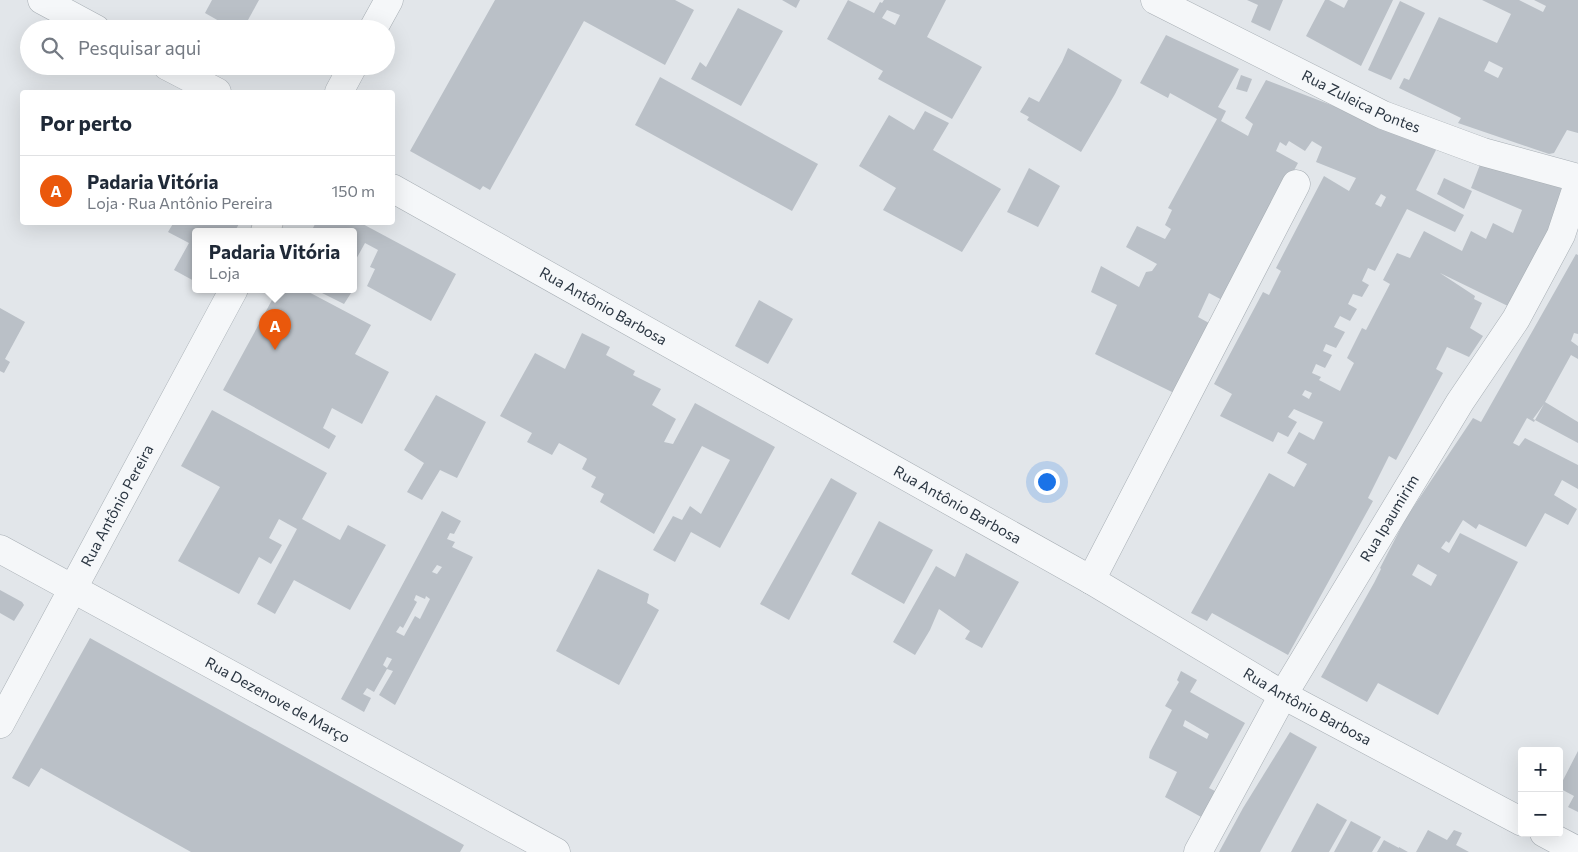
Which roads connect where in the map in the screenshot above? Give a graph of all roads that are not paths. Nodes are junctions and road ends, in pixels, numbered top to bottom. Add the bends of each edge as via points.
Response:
1 (42, 0) edge
2 (389, 0) edge
3 (1155, 0) edge
4 (79, 20) edge
5 (379, 20) edge
6 (184, 75) edge
7 (348, 75) edge
8 (212, 90) edge
9 (340, 90) edge
10 (1578, 178) edge
11 (1296, 184) dead end
12 (1578, 184) edge
13 (395, 190) edge
14 (1570, 239) edge
15 (232, 293) edge
16 (0, 548) edge
17 (1091, 580) junction
18 (74, 589) junction
19 (1283, 695) junction
20 (0, 724) edge
21 (1518, 820) edge
22 (1552, 837) edge
23 (1578, 851) edge
24 (556, 852) edge
25 (1198, 852) edge

1 - 4 street
2 - 5 street
3 - 10 street, Rua Zuleica Pontes via 1383,115 1483,152
6 - 8 street
7 - 9 street
11 - 17 street
12 - 14 street, Rua Ipaumirim
13 - 17 street, Rua Antônio Barbosa
14 - 19 street, Rua Ipaumirim via 1460,402
15 - 18 street, Rua Antônio Pereira
16 - 18 street, Rua Dezenove de Março
17 - 19 street, Rua Antônio Barbosa
18 - 20 street, Rua Antônio Pereira
18 - 24 street, Rua Dezenove de Março
19 - 21 street, Rua Antônio Barbosa
19 - 25 street, Rua Ipaumirim
22 - 23 street

